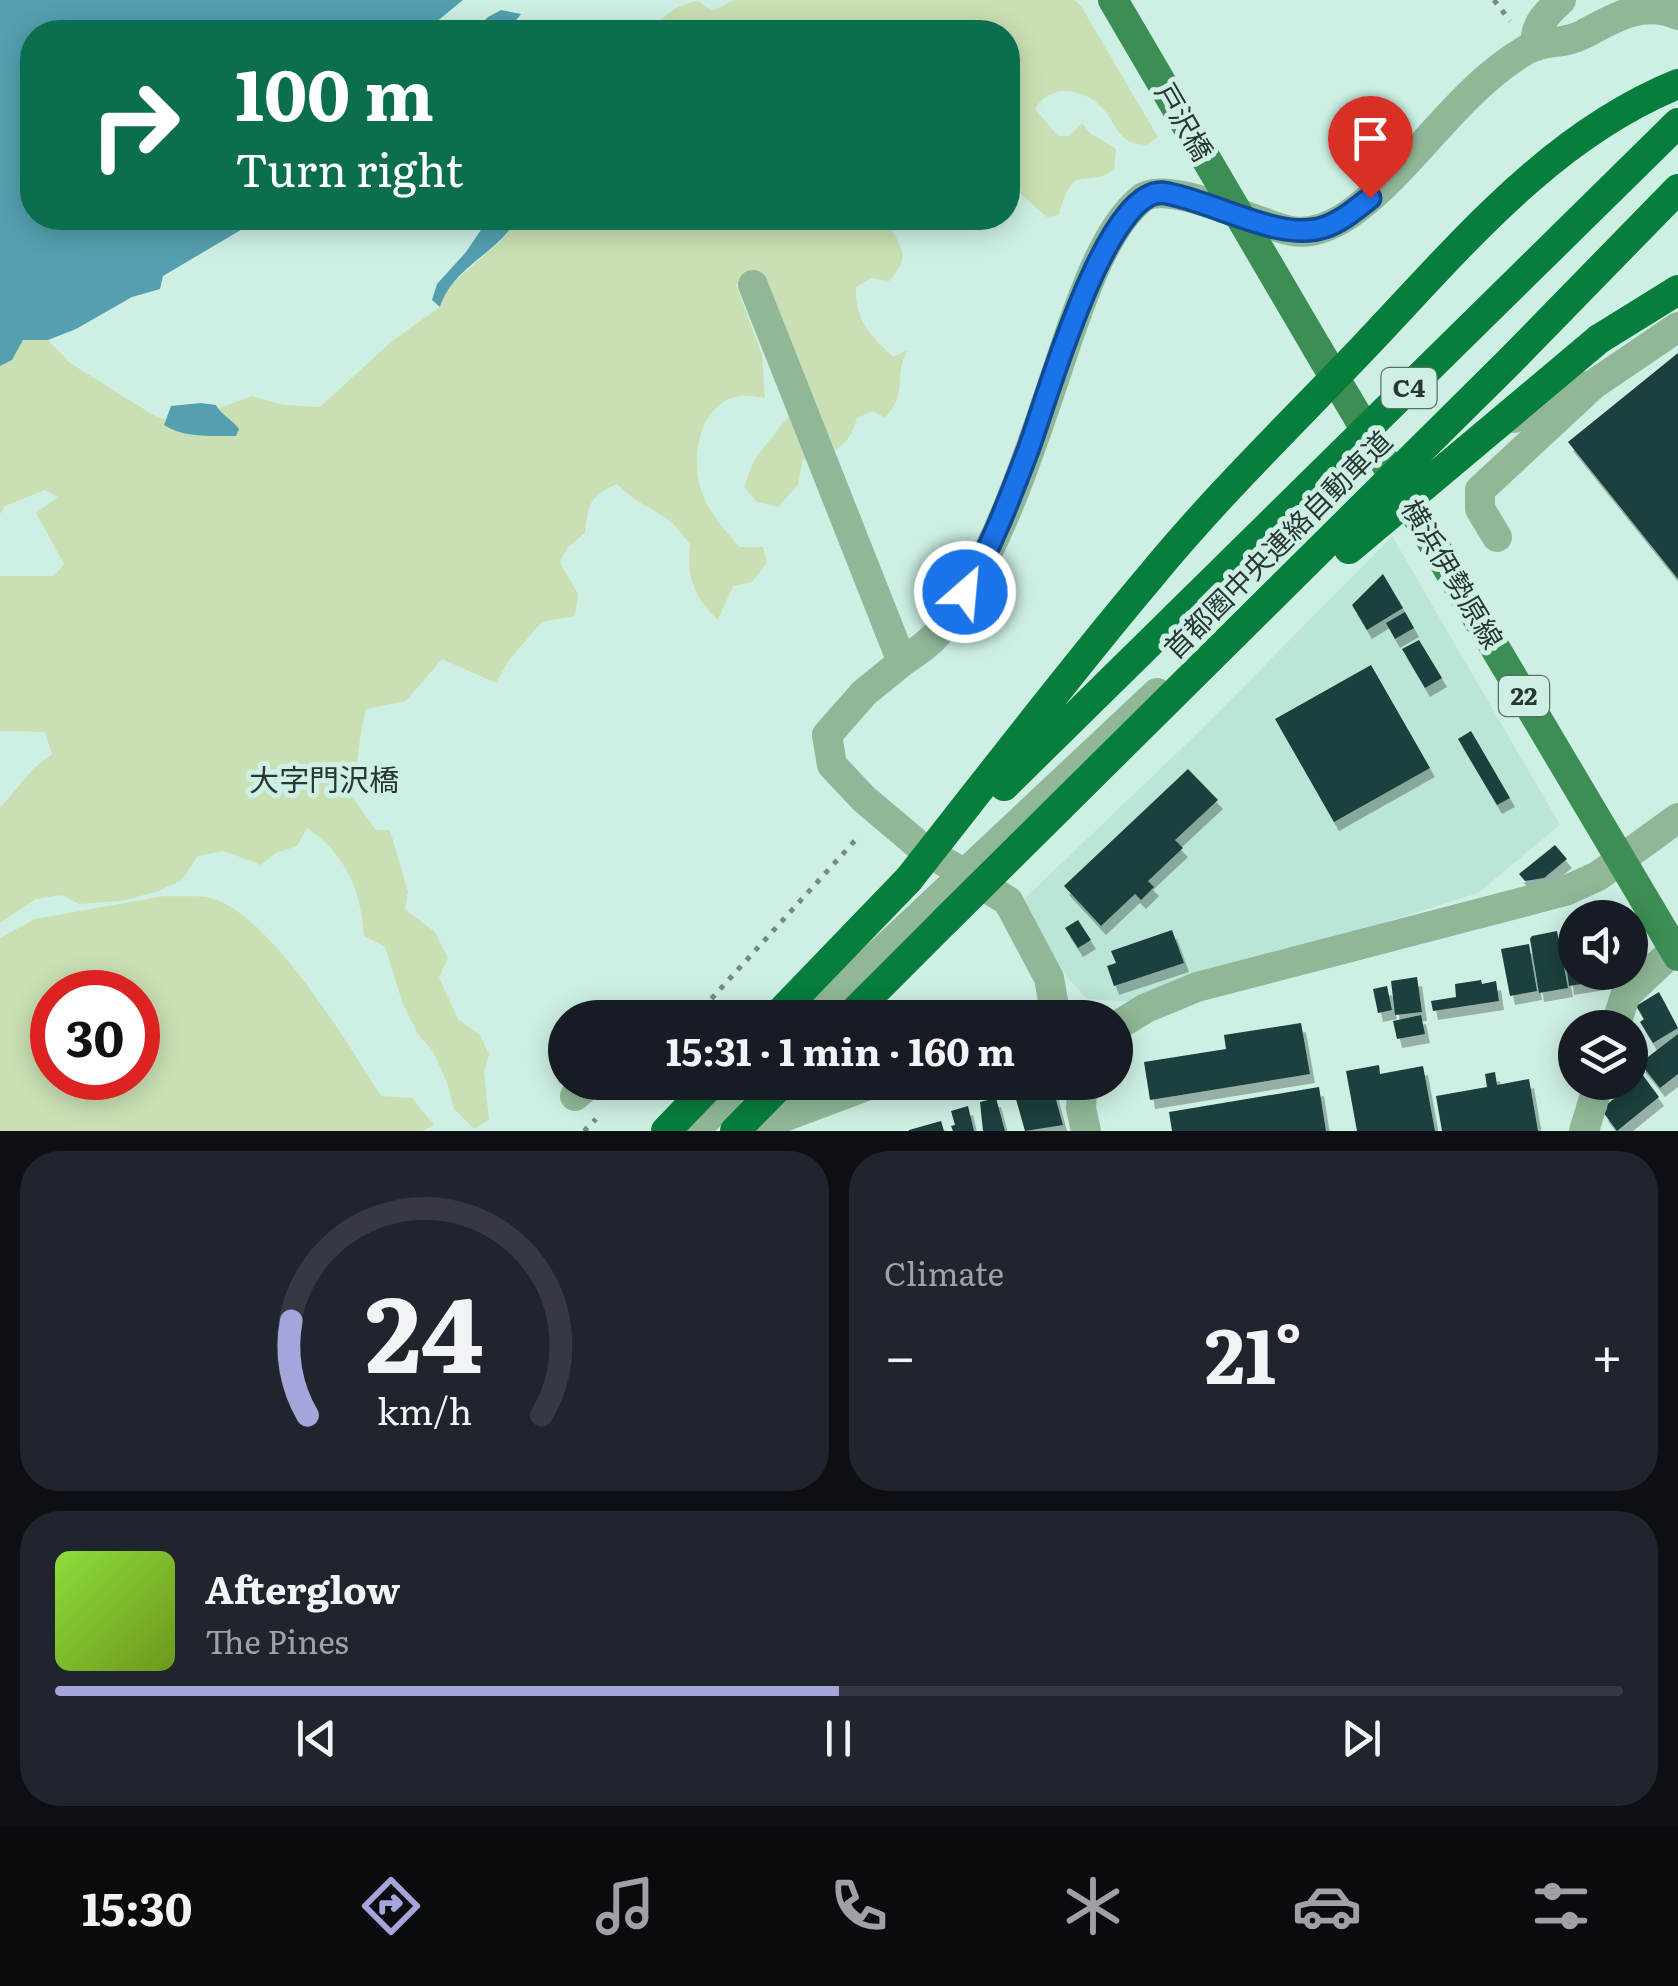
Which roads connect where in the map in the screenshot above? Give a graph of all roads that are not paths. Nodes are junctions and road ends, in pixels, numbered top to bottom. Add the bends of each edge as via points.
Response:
1 (1113, 0) edge
2 (1562, 0) edge
3 (1678, 15) edge
4 (1536, 46) junction
5 (1678, 84) edge
6 (1678, 123) edge
7 (1678, 190) edge
8 (753, 285) dead end
9 (1678, 290) edge
10 (1678, 327) edge
11 (1317, 348) joint
12 (1594, 384) junction
13 (1403, 492) junction
14 (1497, 537) dead end
15 (902, 662) junction
16 (1678, 818) edge
17 (1622, 859) junction
18 (962, 873) junction
19 (909, 879) junction
20 (947, 919) junction
21 (1676, 953) edge
22 (793, 1000) edge
23 (831, 1000) edge
24 (866, 1000) edge
25 (1052, 1000) edge
26 (1621, 1010) edge
27 (1133, 1016) edge
28 (827, 1100) edge
29 (1082, 1100) edge
30 (1593, 1100) edge
31 (722, 1106) edge
32 (666, 1131) edge
33 (694, 1131) edge
34 (1086, 1131) edge
35 (1584, 1131) edge

1 - 11 main road, 戸沢橋 / 22, bridge
2 - 4 street via 1534,34
3 - 4 street via 1642,2 1572,40
4 - 15 street via 1476,88 1370,198 1325,227 1294,232 1190,199 1142,197 1090,276 976,573 935,638
5 - 19 highway, bridge via 1570,145 1462,243 1150,575
6 - 19 highway, 首都圏中央連絡自動車道 / C4, bridge
7 - 20 highway, 首都圏中央連絡自動車道 / C4, bridge
8 - 15 street
9 - 20 highway, bridge via 1599,339 1370,528 1091,794
10 - 12 street
11 - 13 main road, 横浜伊勢原線 / 22
12 - 13 street via 1536,404
12 - 14 street via 1480,490 1480,509
13 - 17 main road, 横浜伊勢原線 / 22
13 - 18 street via 1258,604
15 - 18 street via 828,736 832,765 922,848
16 - 17 street
17 - 21 main road, 横浜伊勢原線 / 22
17 - 27 street via 1566,890 1197,986
18 - 23 street
18 - 25 street via 1008,902 1048,978
19 - 22 highway, C4
20 - 24 highway, C4
21 - 26 street via 1625,996
28 - 31 street via 756,1126
29 - 34 street
30 - 35 street
31 - 32 highway, bridge
31 - 33 street

